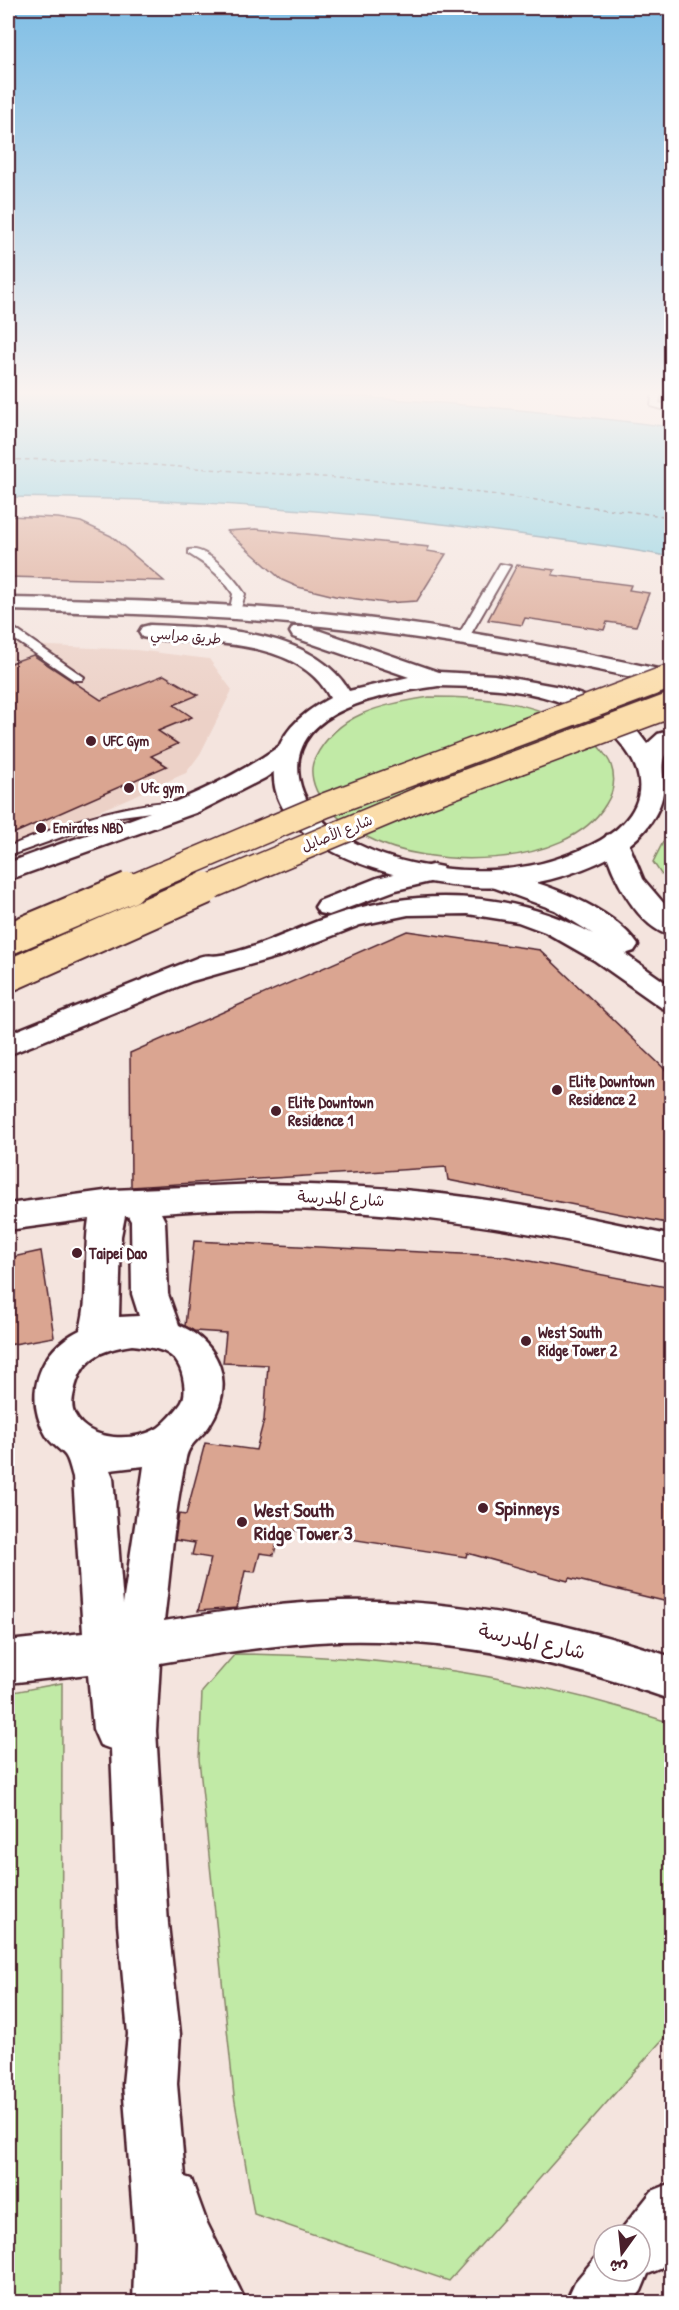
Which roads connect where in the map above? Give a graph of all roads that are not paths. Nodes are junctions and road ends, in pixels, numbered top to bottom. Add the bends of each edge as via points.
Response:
1 (193, 552) dead end
2 (504, 566) dead end
3 (8, 604) edge
4 (187, 612) junction
5 (235, 613) junction
6 (8, 628) edge
7 (42, 628) dead end
8 (133, 631) dead end
9 (462, 639) junction
10 (78, 677) dead end
11 (672, 677) edge
12 (438, 679) junction
13 (343, 701) junction
14 (575, 701) junction
15 (672, 703) edge
16 (672, 737) edge
17 (287, 753) junction
18 (650, 766) junction
19 (190, 806) junction
20 (616, 842) junction
21 (8, 852) edge
22 (8, 872) edge
23 (432, 873) junction
24 (497, 879) junction
25 (672, 928) edge
26 (8, 939) edge
27 (190, 972) junction
28 (8, 976) edge
29 (672, 991) edge
30 (672, 1001) edge
31 (9, 1044) edge
32 (125, 1202) junction
33 (8, 1217) edge
34 (672, 1249) edge
35 (148, 1277) junction
36 (104, 1282) junction
37 (163, 1333) junction
38 (96, 1337) junction
39 (172, 1439) junction
40 (80, 1444) junction
41 (123, 1648) junction
42 (8, 1662) edge
43 (672, 1678) edge
44 (158, 2158) junction
45 (672, 2211) edge
46 (652, 2235) edge
47 (611, 2283) edge
48 (162, 2302) edge
49 (217, 2302) edge
50 (595, 2302) edge

1 - 5 lane via 220,569 234,584 239,594
2 - 9 lane
3 - 4 street, طريق مراسي
4 - 5 street
4 - 12 street via 303,633
5 - 9 street
6 - 7 street
6 - 10 lane
8 - 13 street, طريق مراسي via 221,638 295,654 328,675
9 - 11 street
11 - 26 main road, شارع الأصايل, bridge via 326,805
12 - 13 street via 387,686
12 - 14 street via 486,680 532,687
13 - 17 street via 307,724
14 - 15 street
14 - 18 street via 609,719 635,741
15 - 28 main road, شارع الأصايل, bridge via 296,849
16 - 18 street via 652,752
17 - 19 street via 253,777
17 - 23 street via 284,777 292,802 312,826 344,847 374,859
18 - 20 street via 652,786 648,805 636,824
19 - 21 lane via 158,804 123,811
19 - 22 street
20 - 24 street via 588,857 553,868
20 - 25 street via 630,884
23 - 24 street
23 - 27 street via 365,891
24 - 29 street via 576,907 619,940
27 - 30 street via 266,951 378,911 467,905 497,908 580,938
27 - 31 street
32 - 33 street, شارع المدرسة
32 - 34 street, شارع المدرسة via 283,1195 397,1200 510,1215
32 - 35 street via 148,1221
32 - 36 street via 104,1227
35 - 36 street
35 - 37 street via 152,1308
36 - 38 street via 104,1309
37 - 38 street via 120,1330
37 - 39 street via 194,1354 205,1389 189,1424
38 - 40 street via 75,1350 60,1368 52,1388 53,1409 62,1429
39 - 40 street via 129,1454 103,1452
39 - 41 street
40 - 41 street via 93,1477
41 - 42 street, شارع المدرسة
41 - 43 street, شارع المدرسة via 270,1626 362,1621 453,1626 545,1641
41 - 44 street via 116,1735 125,1926 134,2038 150,2084
44 - 48 street
44 - 49 street via 182,2234
45 - 46 street
47 - 50 street

